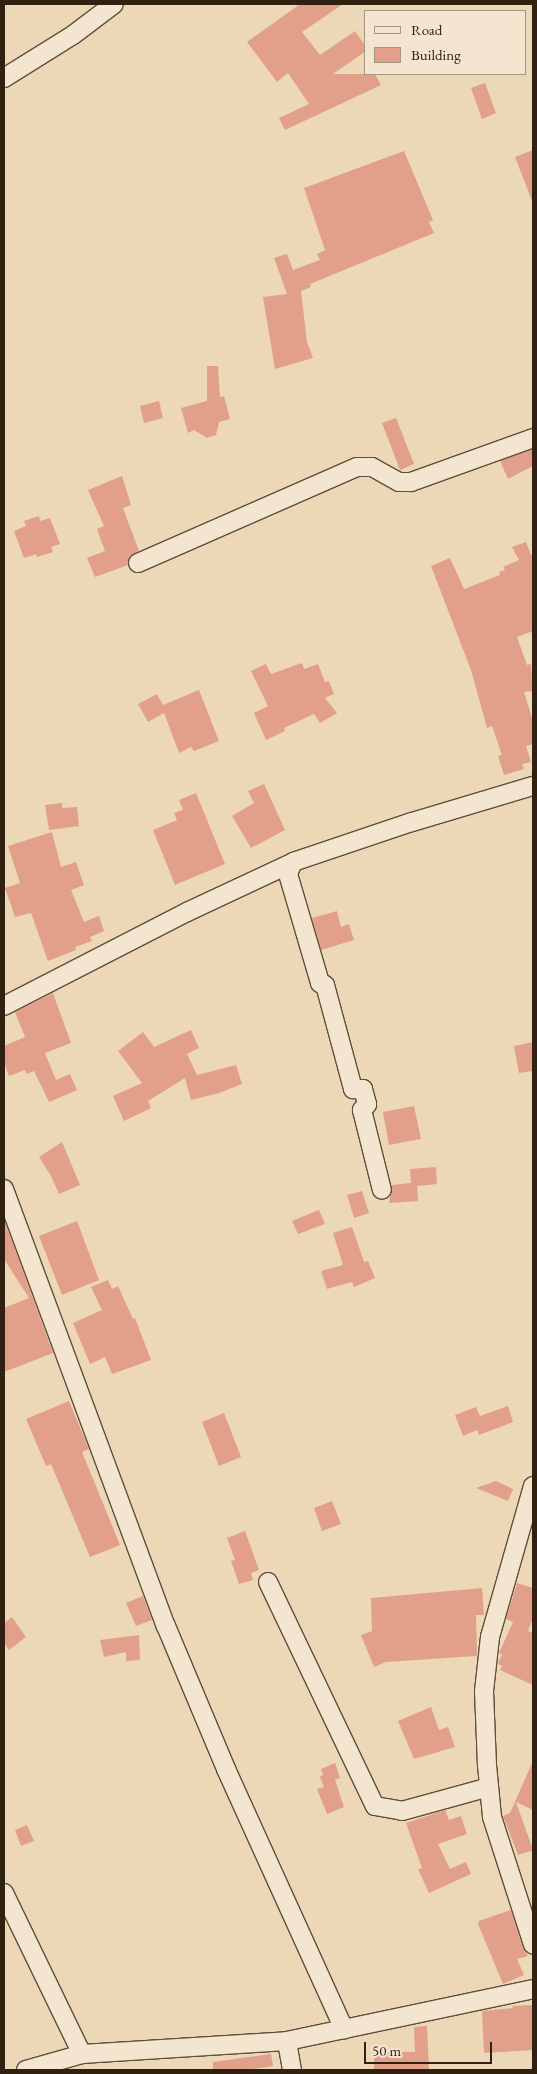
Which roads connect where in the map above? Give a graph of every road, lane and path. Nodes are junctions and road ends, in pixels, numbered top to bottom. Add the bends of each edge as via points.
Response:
1 (114, 4) edge
2 (4, 78) edge
3 (533, 438) edge
4 (138, 563) dead end
5 (533, 786) edge
6 (293, 862) junction
7 (4, 1006) edge
8 (4, 1188) edge
9 (382, 1190) dead end
10 (533, 1486) edge
11 (268, 1582) dead end
12 (489, 1787) junction
13 (4, 1893) edge
14 (533, 1945) edge
15 (533, 1989) edge
16 (344, 2029) junction
17 (287, 2041) junction
18 (82, 2054) junction
19 (26, 2070) edge
20 (292, 2070) edge

1 - 2 street via 73,35
3 - 4 street via 411,482 399,482 372,466 357,467
5 - 6 street
6 - 7 street via 187,912
6 - 9 street via 288,874 320,984 325,985 353,1089 363,1089 367,1104 362,1110
8 - 16 street via 166,1626 226,1770
10 - 12 street via 490,1637 484,1691
11 - 12 street via 375,1806 402,1811
12 - 14 street via 492,1817 502,1854
13 - 18 street
15 - 16 street
16 - 17 street
17 - 18 street
17 - 20 street
18 - 19 street

